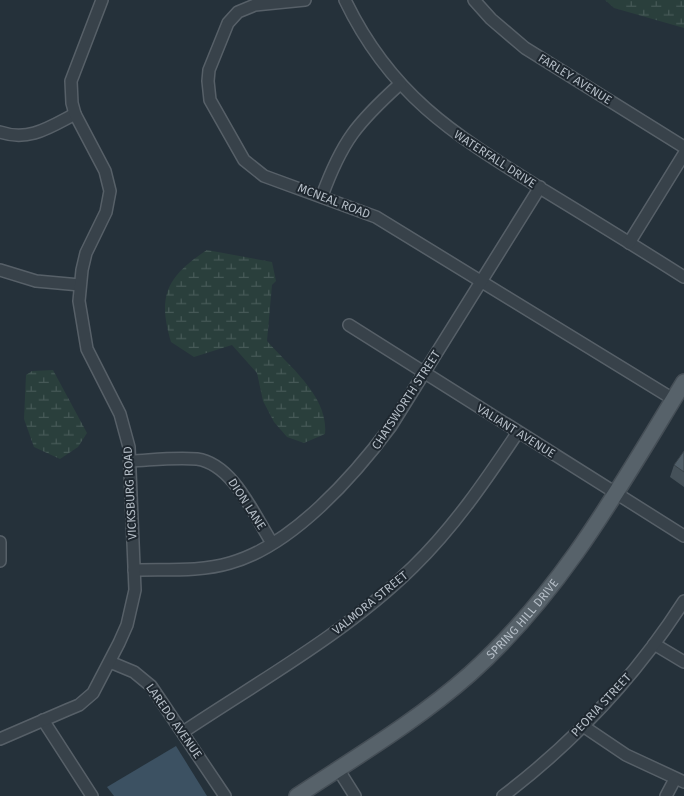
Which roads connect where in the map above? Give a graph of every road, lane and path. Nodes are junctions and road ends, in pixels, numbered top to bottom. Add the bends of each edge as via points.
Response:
1 (102, 0) edge
2 (305, 0) edge
3 (345, 0) edge
4 (474, 0) edge
5 (400, 84) junction
6 (75, 114) junction
7 (0, 132) edge
8 (684, 147) edge
9 (684, 154) edge
10 (540, 188) junction
11 (322, 196) junction
12 (629, 243) junction
13 (0, 270) edge
14 (684, 277) edge
15 (481, 282) junction
16 (80, 285) junction
17 (349, 325) dead end
18 (424, 374) junction
19 (679, 394) edge
20 (518, 432) junction
21 (130, 462) junction
22 (615, 493) junction
23 (684, 535) edge
24 (0, 542) edge
25 (272, 543) junction
26 (0, 561) edge
27 (134, 570) junction
28 (684, 601) edge
29 (654, 644) junction
30 (110, 662) junction
31 (684, 662) edge
32 (43, 720) junction
33 (583, 726) junction
34 (182, 732) junction
35 (0, 739) edge
36 (338, 769) junction
37 (680, 780) edge
38 (92, 796) edge
39 (225, 796) edge
40 (297, 796) edge
41 (355, 796) edge
42 (503, 796) edge
43 (666, 796) edge

1 - 6 street, VICKSBURG ROAD via 72,76
2 - 11 street, MCNEAL ROAD via 254,5 238,12 228,24 212,62 208,91 214,109 244,160 264,176
3 - 5 street, WATERFALL DRIVE via 363,34
4 - 8 street, FARLEY AVENUE via 525,48
5 - 10 street, WATERFALL DRIVE via 458,136
5 - 11 street via 356,128 335,162
6 - 7 street via 34,134 16,136
6 - 16 street, VICKSBURG ROAD via 105,171 110,191 106,212 86,253
9 - 12 street
10 - 12 street, WATERFALL DRIVE
10 - 15 street, CHATSWORTH STREET
11 - 15 street, MCNEAL ROAD via 376,217
12 - 14 street, WATERFALL DRIVE
13 - 16 street via 36,281
15 - 18 street, CHATSWORTH STREET
15 - 19 street, MCNEAL ROAD
16 - 21 street, VICKSBURG ROAD via 80,316 87,349 120,414
17 - 18 street, VALIANT AVENUE
18 - 20 street, VALIANT AVENUE
18 - 25 street, CHATSWORTH STREET via 391,426 353,473 312,513
19 - 22 main road, SPRING HILL DRIVE
20 - 22 street, VALIANT AVENUE
20 - 34 street, VALMORA STREET via 459,516 390,588 341,628
21 - 25 street, DION LANE via 197,460 215,466 232,480
21 - 27 street, VICKSBURG ROAD
22 - 23 street, VALIANT AVENUE
22 - 36 main road, SPRING HILL DRIVE via 568,565 496,649 418,716
24 - 26 street
25 - 27 street, CHATSWORTH STREET via 244,559 214,567
27 - 30 street, VICKSBURG ROAD via 131,608
28 - 29 street, PEORIA STREET
29 - 31 street
29 - 33 street, PEORIA STREET
30 - 32 street, VICKSBURG ROAD via 86,700
30 - 34 street, LAREDO AVENUE via 134,672 152,686
32 - 35 street, VICKSBURG ROAD
32 - 38 street
33 - 37 street via 626,755
33 - 42 street, PEORIA STREET
34 - 39 street, LAREDO AVENUE
36 - 40 main road, SPRING HILL DRIVE
36 - 41 street
37 - 43 street

